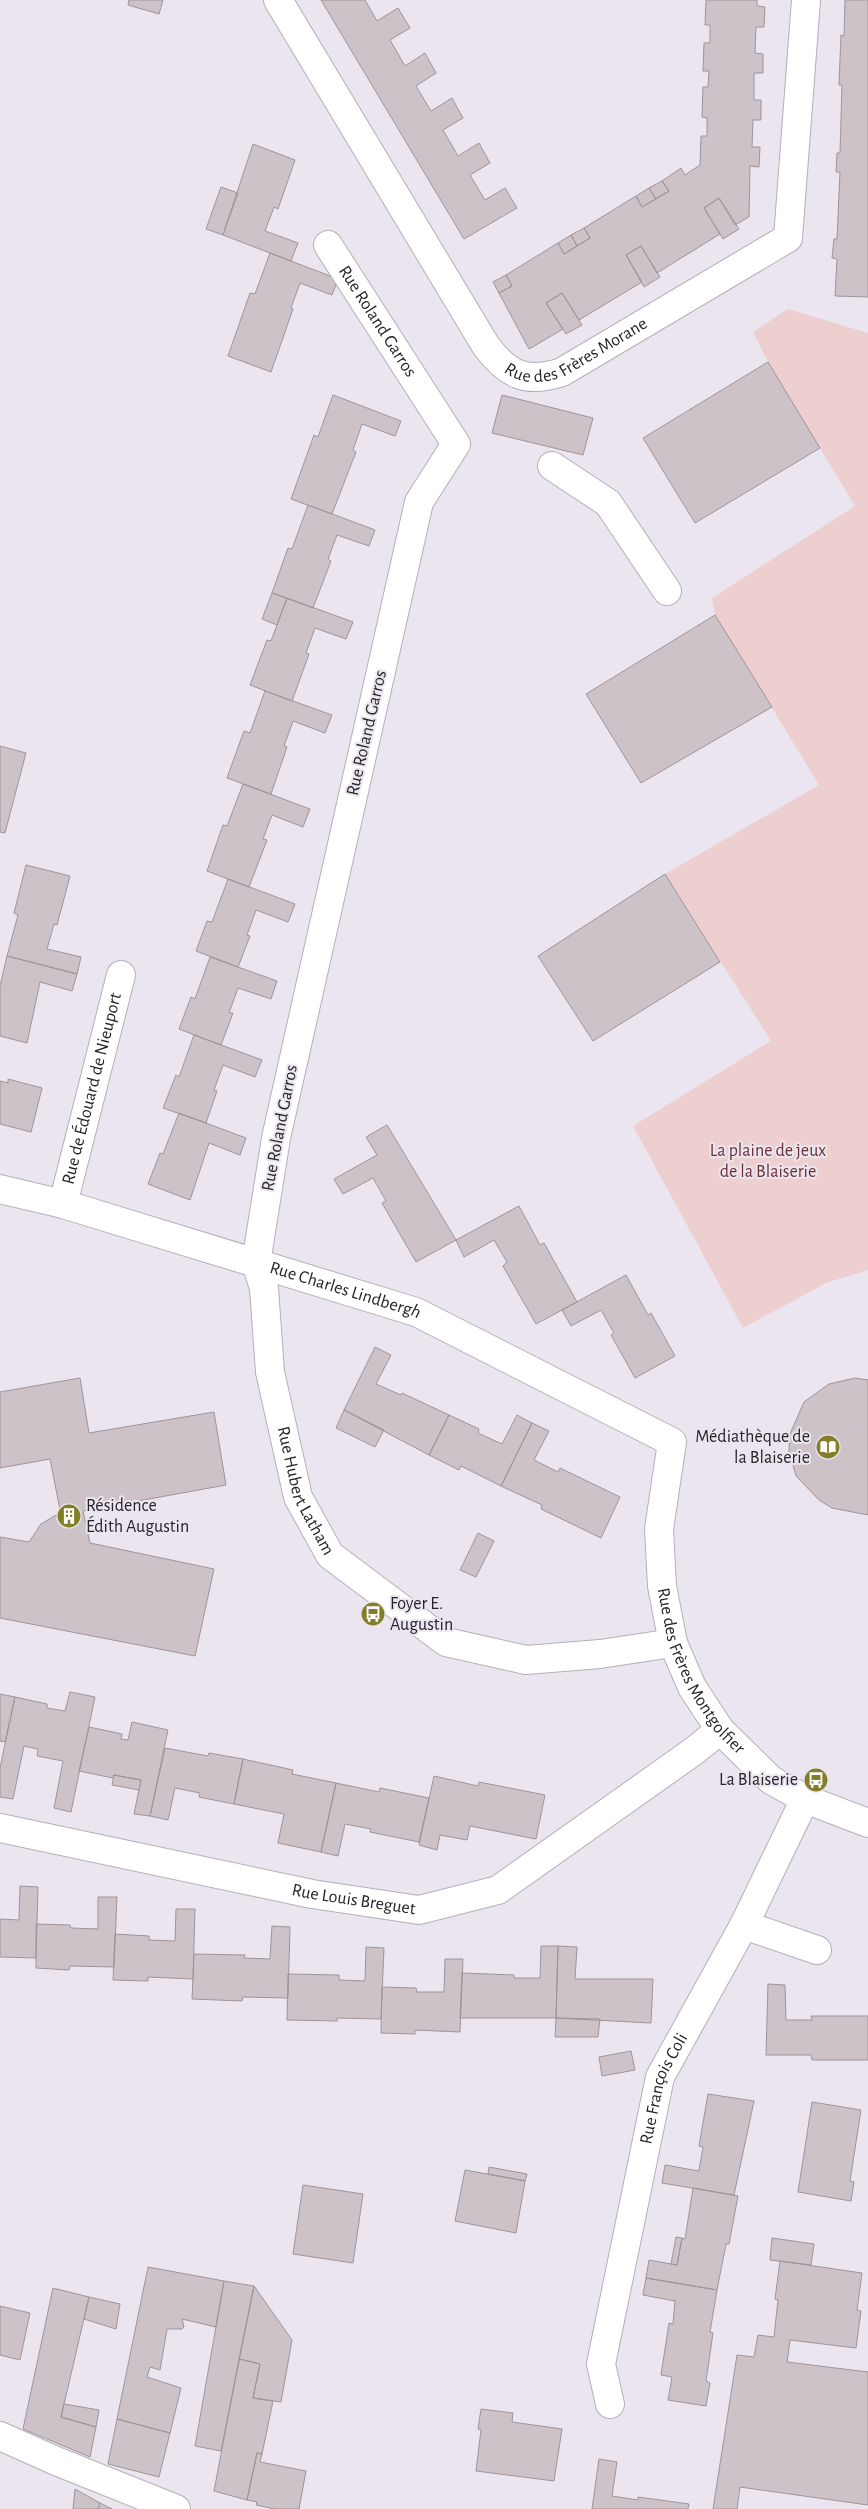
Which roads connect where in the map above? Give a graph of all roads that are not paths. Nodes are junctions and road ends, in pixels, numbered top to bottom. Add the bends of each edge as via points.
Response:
1 (278, 0) edge
2 (806, 0) edge
3 (328, 245) dead end
4 (552, 466) dead end
5 (667, 591) dead end
6 (121, 975) dead end
7 (0, 1189) edge
8 (63, 1204) junction
9 (256, 1263) junction
10 (672, 1442) joint
11 (673, 1643) junction
12 (720, 1730) junction
13 (806, 1799) junction
14 (868, 1823) edge
15 (0, 1828) edge
16 (744, 1925) junction
17 (816, 1950) dead end
18 (610, 2404) dead end
19 (0, 2436) edge
20 (176, 2509) edge

1 - 2 street, Rue des Frères Morane via 486,346 510,371 536,378 562,372 788,238
3 - 9 street, Rue Roland Garros via 456,444 419,502 276,1138
4 - 5 street via 608,503
6 - 8 street, Rue de Édouard de Nieuport
7 - 8 street, Rue Charles Lindbergh
8 - 9 street, Rue Charles Lindbergh
9 - 10 street, Rue Charles Lindbergh via 416,1312
9 - 11 street, Rue Hubert Latham via 264,1288 270,1372 298,1497 330,1555 446,1642 526,1660 600,1654
10 - 11 street, Rue des Frères Montgolfier via 659,1529 662,1586
11 - 12 street, Rue des Frères Montgolfier via 692,1687
12 - 13 street, Rue des Frères Montgolfier via 771,1780
12 - 15 street, Rue Louis Breguet via 498,1890 419,1910 312,1894
13 - 14 street, Rue des Frères Montgolfier
13 - 16 street, Rue François Coli
16 - 17 street
16 - 18 street, Rue François Coli via 660,2077 601,2364
19 - 20 street

